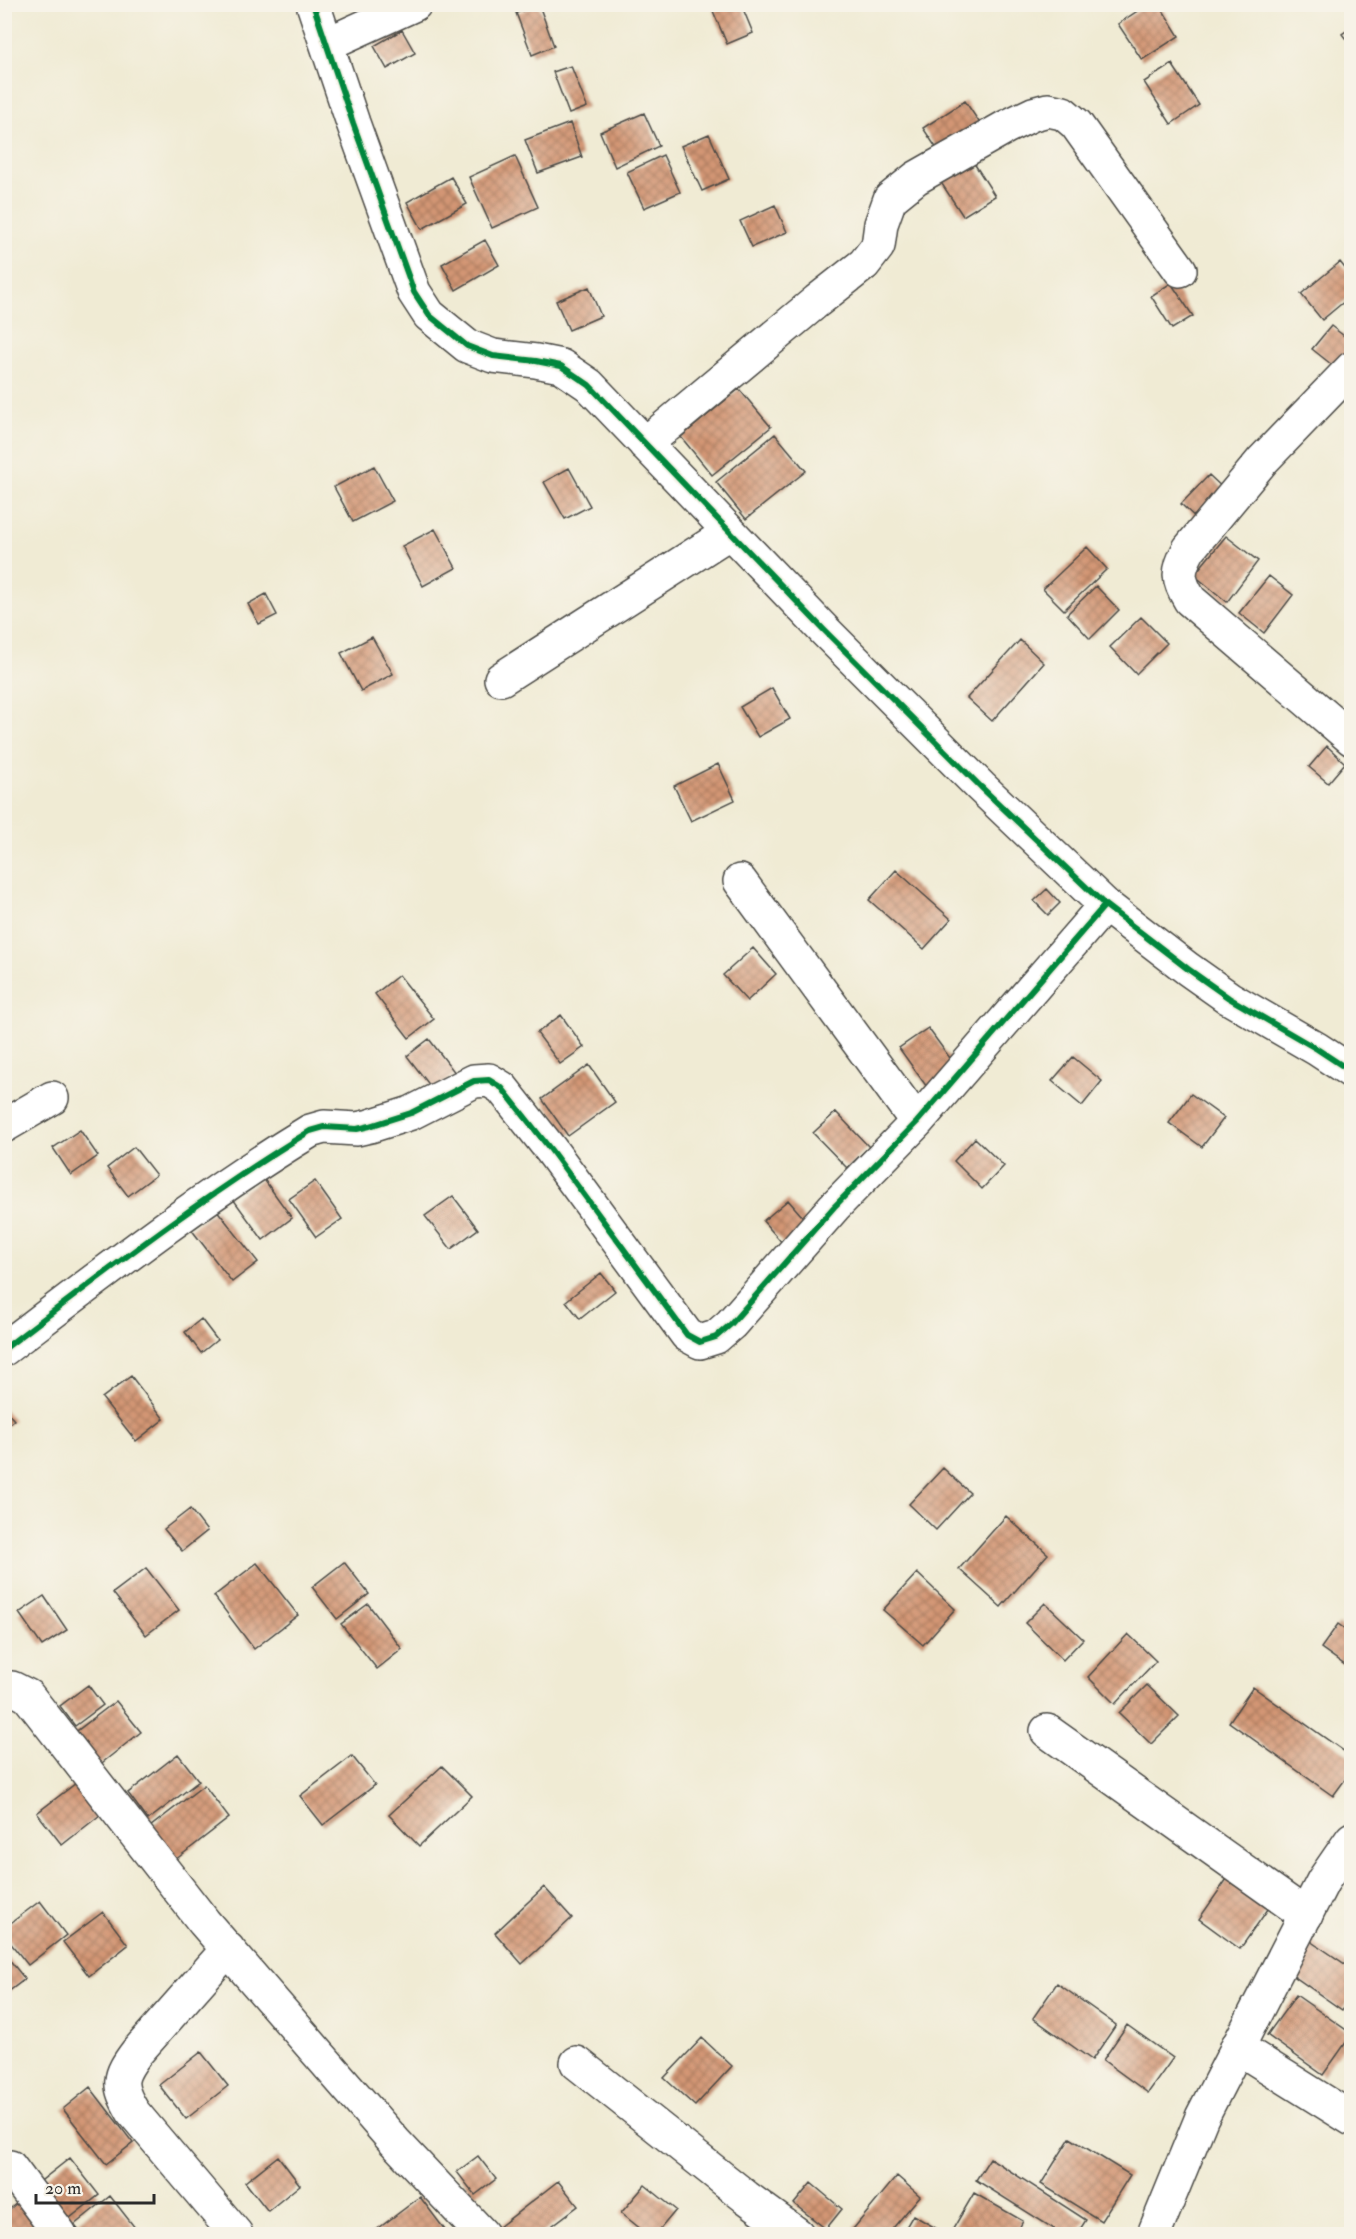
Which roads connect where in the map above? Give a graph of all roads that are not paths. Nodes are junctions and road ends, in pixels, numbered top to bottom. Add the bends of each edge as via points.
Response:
1 (313, 4) edge
2 (415, 4) edge
3 (327, 44) junction
4 (1180, 270) dead end
5 (1352, 368) edge
6 (645, 444) junction
7 (730, 532) junction
8 (501, 679) dead end
9 (1350, 735) edge
10 (740, 881) dead end
11 (1105, 905) junction
12 (1352, 1072) edge
13 (52, 1098) dead end
14 (917, 1122) junction
15 (4, 1126) edge
16 (4, 1349) edge
17 (4, 1688) edge
18 (1047, 1731) dead end
19 (1352, 1839) edge
20 (1306, 1915) junction
21 (228, 1949) junction
22 (1238, 2047) junction
23 (577, 2062) dead end
24 (1352, 2119) edge
25 (10, 2167) dead end
26 (60, 2235) edge
27 (236, 2235) edge
28 (482, 2235) edge
29 (797, 2235) edge
30 (1154, 2235) edge

1 - 3 street
2 - 3 street
3 - 6 street via 414,292 429,315 467,346 493,356 561,366 589,385
4 - 6 street via 1076,124 1063,113 1048,110 1034,114 916,178 890,200 878,246 864,264
5 - 9 street via 1262,461 1180,565 1180,584 1190,600
6 - 7 street
7 - 8 street
7 - 11 street via 981,787
10 - 14 street
11 - 12 street via 1229,998
11 - 14 street
13 - 15 street
14 - 16 street via 834,1207 731,1324 716,1337 700,1342 687,1335 551,1150 502,1088 489,1080 474,1081 411,1113 370,1126 310,1131 145,1242
17 - 21 street via 28,1696
18 - 20 street
19 - 20 street via 1323,1881
20 - 22 street
21 - 27 street via 137,2052 124,2069 122,2082 133,2112
21 - 28 street via 395,2142
22 - 24 street
22 - 30 street via 1202,2117
23 - 29 street
25 - 26 street

